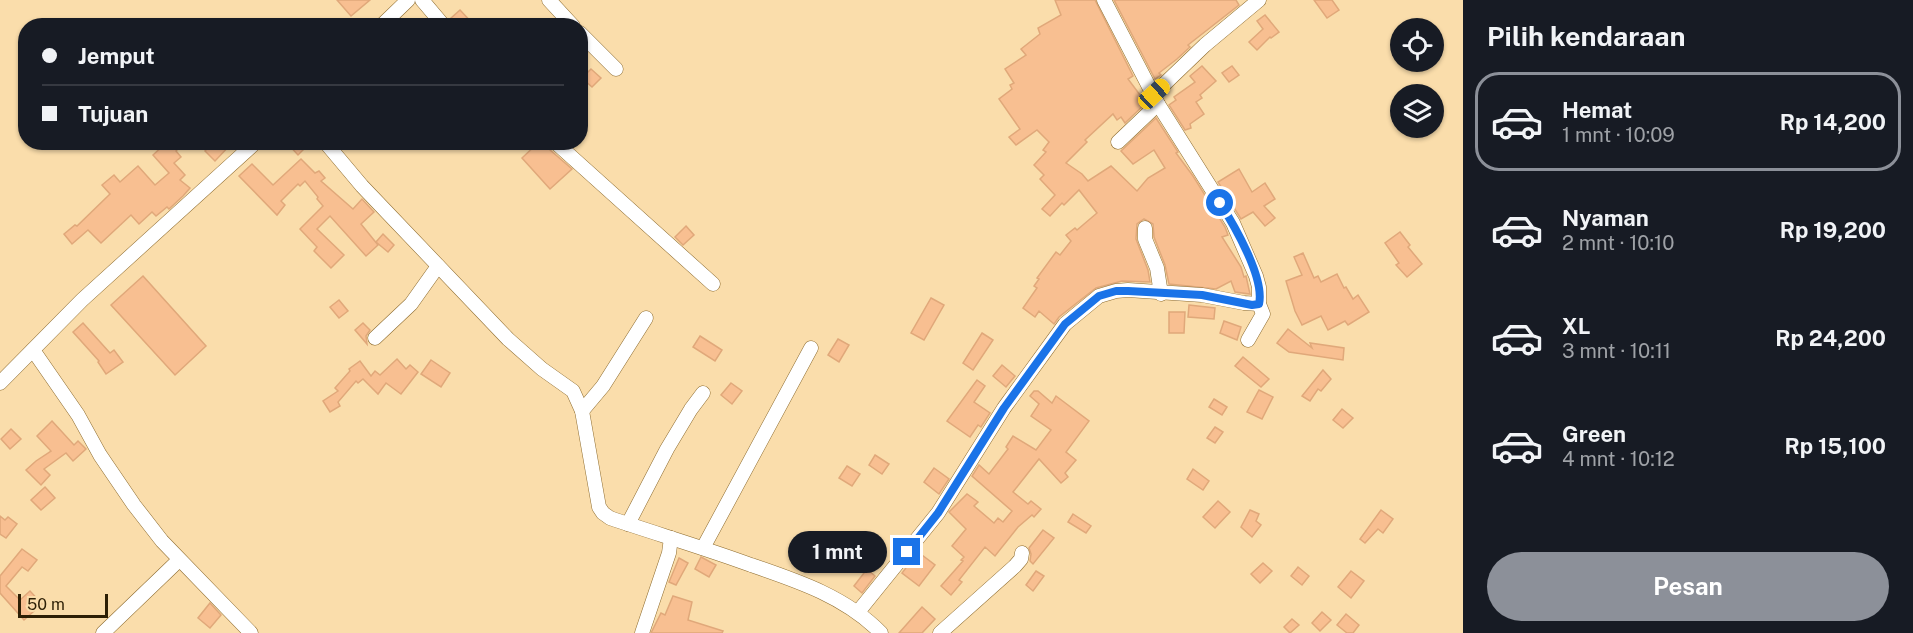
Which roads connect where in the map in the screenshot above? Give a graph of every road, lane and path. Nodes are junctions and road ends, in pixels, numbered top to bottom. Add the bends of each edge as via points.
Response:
1 (408, 0) edge
2 (422, 0) edge
3 (549, 0) edge
4 (1104, 0) edge
5 (1254, 1) edge
6 (389, 18) edge
7 (437, 18) edge
8 (566, 18) edge
9 (588, 41) edge
10 (616, 69) dead end
11 (1156, 99) junction
12 (1118, 142) dead end
13 (247, 150) edge
14 (332, 150) edge
15 (564, 150) edge
16 (1145, 228) dead end
17 (438, 266) junction
18 (713, 284) dead end
19 (1161, 294) junction
20 (1259, 304) junction
21 (646, 318) dead end
22 (375, 338) dead end
23 (1248, 340) dead end
24 (811, 348) dead end
25 (33, 350) junction
26 (0, 383) edge
27 (703, 393) dead end
28 (582, 411) junction
29 (628, 524) junction
30 (672, 538) junction
31 (703, 548) junction
32 (1022, 553) dead end
33 (179, 560) junction
34 (858, 612) junction
35 (867, 628) edge
36 (103, 633) edge
37 (251, 633) edge
38 (642, 633) edge
39 (881, 633) edge
40 (940, 633) edge

1 - 6 street
2 - 7 street
3 - 8 street
4 - 11 street
5 - 11 street via 1205,45
9 - 10 street
11 - 12 street
11 - 20 street via 1233,223 1256,276
13 - 25 street via 82,300
14 - 17 street
15 - 18 street
16 - 19 street
17 - 22 street via 411,304
17 - 28 street via 520,350 577,396
19 - 20 street via 1202,295
19 - 34 street via 1121,291 1099,296 1065,324 1004,408 938,513
20 - 23 street via 1263,314
21 - 28 street via 603,386
24 - 31 street
25 - 26 street
25 - 33 street via 134,505
27 - 29 street via 666,449
28 - 29 street via 599,507 610,518
29 - 30 street
30 - 31 street
30 - 38 street
31 - 34 street via 808,584
32 - 40 street via 1015,566
33 - 36 street
33 - 37 street
34 - 35 street
35 - 39 street

